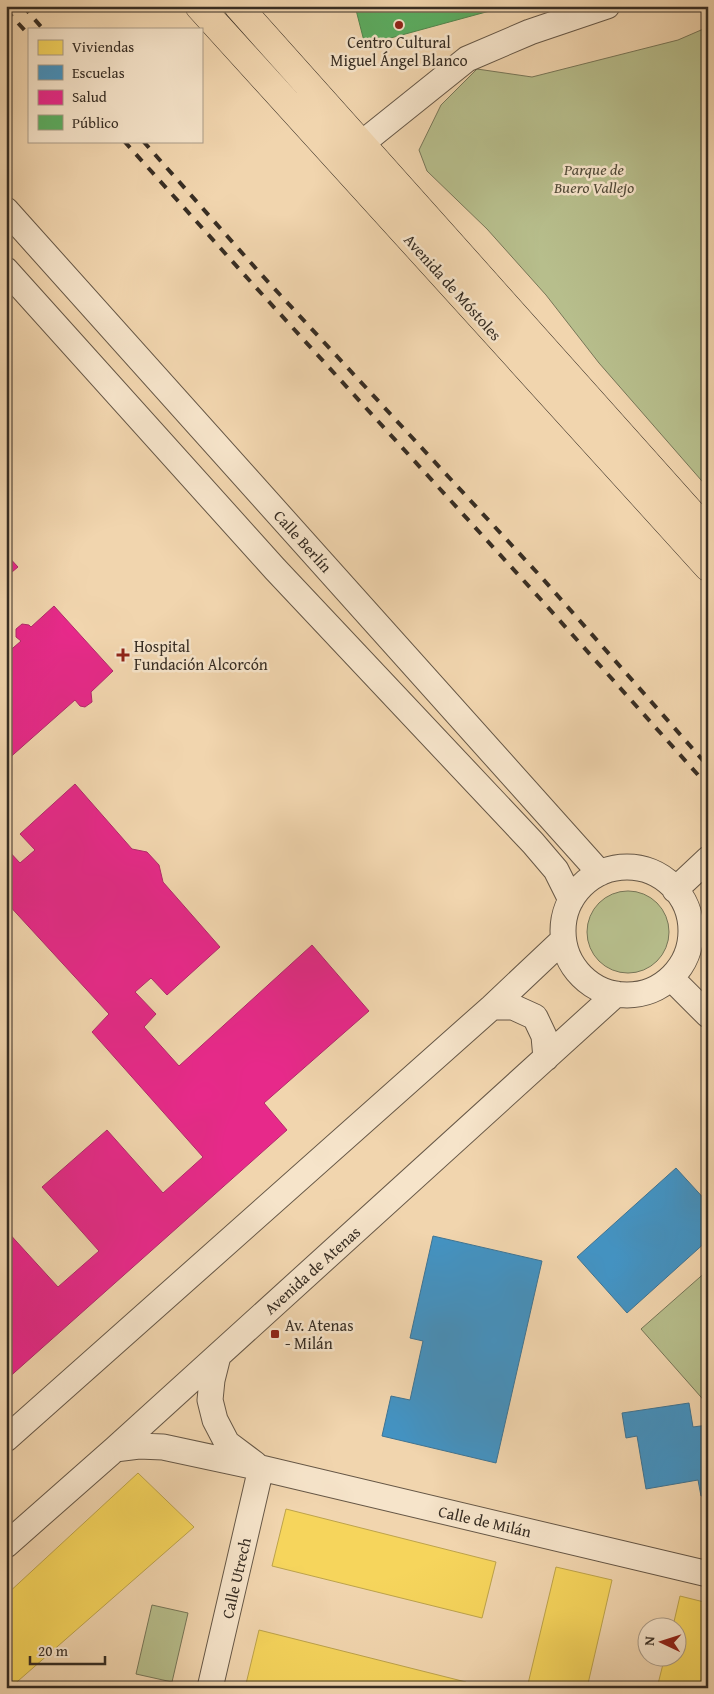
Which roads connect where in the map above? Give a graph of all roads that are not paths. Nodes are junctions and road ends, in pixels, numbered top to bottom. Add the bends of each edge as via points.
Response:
1 (199, 6) edge
2 (238, 6) edge
3 (607, 6) edge
4 (361, 144) junction
5 (6, 210) edge
6 (6, 270) edge
7 (708, 532) edge
8 (708, 567) edge
9 (708, 859) edge
10 (600, 873) junction
11 (675, 890) junction
12 (571, 900) junction
13 (563, 940) junction
14 (672, 979) junction
15 (616, 994) junction
16 (492, 1007) junction
17 (708, 1015) edge
18 (546, 1058) junction
19 (218, 1356) junction
20 (6, 1439) edge
21 (115, 1449) junction
22 (261, 1468) junction
23 (6, 1545) edge
24 (708, 1574) edge
25 (210, 1688) edge

1 - 8 main road, Avenida de Móstoles
2 - 4 main road, Avenida de Móstoles
3 - 4 street via 530,32 467,59
4 - 7 main road, Avenida de Móstoles
5 - 10 street, Calle Berlín
6 - 12 street via 276,569 533,843 556,870
9 - 11 street
10 - 11 street via 620,868 641,869 660,876
10 - 12 street via 583,884
11 - 14 street via 686,908 691,928 688,948
12 - 13 street via 564,919
13 - 15 street via 569,959 581,976 597,988
13 - 16 street
14 - 15 street via 650,991
14 - 17 street
15 - 18 street, Avenida de Atenas
16 - 18 street via 513,1007 535,1017 544,1036
16 - 20 street
18 - 19 street, Avenida de Atenas
19 - 21 street, Avenida de Atenas
19 - 22 street, Calle de Milán via 210,1400 215,1420 227,1443
21 - 22 street, Calle de Milán via 162,1446
21 - 23 street, Avenida de Atenas
22 - 24 street, Calle de Milán
22 - 25 street, Calle Utrech

